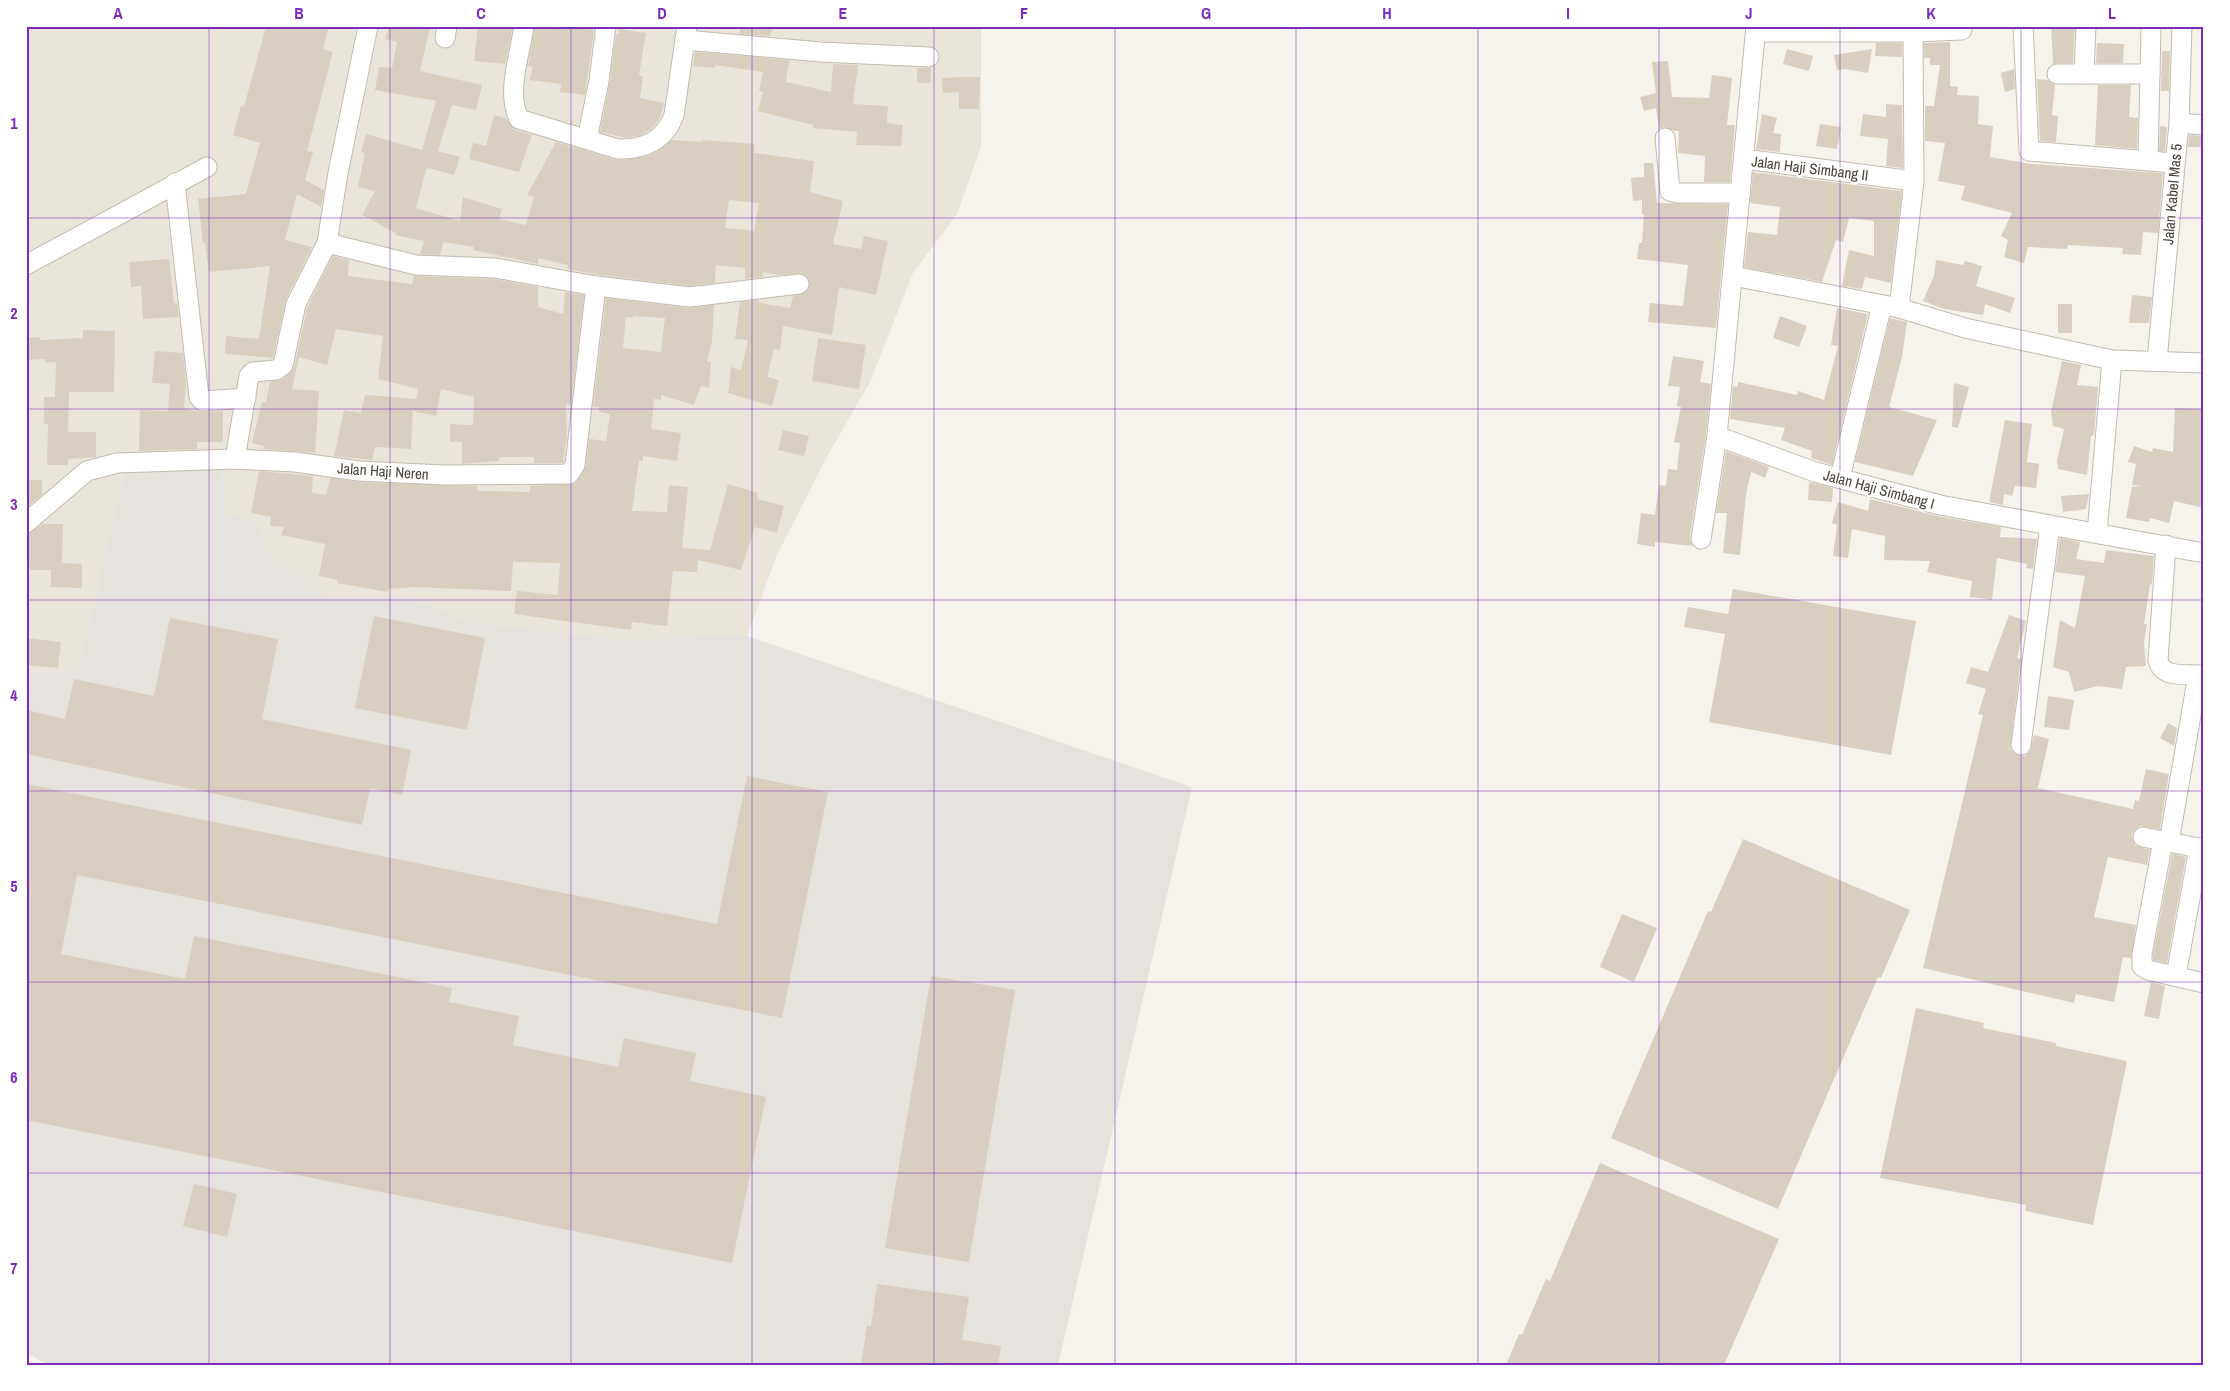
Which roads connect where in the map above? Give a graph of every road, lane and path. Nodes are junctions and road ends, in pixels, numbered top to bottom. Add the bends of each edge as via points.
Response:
1 (368, 26) edge
2 (524, 26) edge
3 (606, 26) edge
4 (2023, 26) edge
5 (2086, 26) edge
6 (2152, 26) edge
7 (2182, 26) edge
8 (1756, 29) edge
9 (1962, 30) dead end
10 (1913, 32) junction
11 (686, 33) edge
12 (929, 57) dead end
13 (2057, 74) dead end
14 (2084, 74) junction
15 (2150, 74) junction
16 (2179, 123) junction
17 (2204, 125) edge
18 (1666, 138) dead end
19 (587, 139) junction
20 (1744, 159) junction
21 (2148, 159) junction
22 (2174, 162) junction
23 (207, 167) dead end
24 (1914, 181) junction
25 (175, 183) junction
26 (1741, 193) junction
27 (327, 243) junction
28 (26, 265) edge
29 (1733, 276) junction
30 (799, 284) dead end
31 (596, 286) junction
32 (1890, 307) junction
33 (2112, 360) junction
34 (2157, 361) junction
35 (2204, 363) edge
36 (246, 398) junction
37 (1717, 436) junction
38 (235, 460) junction
39 (1840, 478) junction
40 (26, 523) edge
41 (2050, 526) junction
42 (2097, 533) junction
43 (1701, 539) dead end
44 (2166, 545) junction
45 (2204, 554) edge
46 (2201, 676) edge
47 (2022, 745) dead end
48 (2144, 837) dead end
49 (2166, 841) junction
50 (2201, 848) edge
51 (2176, 976) junction
52 (2204, 982) edge

1 - 27 street
2 - 19 street via 515,78 514,101 519,119
3 - 19 street
4 - 21 street via 2029,151
5 - 14 street
6 - 15 street
7 - 16 street, Jalan Kabel Mas 5
8 - 10 street
8 - 20 street
9 - 10 street
10 - 24 street
11 - 12 street via 821,52
11 - 19 street via 670,127 646,146 631,149 618,149
13 - 14 street
14 - 15 street
15 - 21 street
16 - 17 street
16 - 22 street, Jalan Kabel Mas 5
18 - 26 street via 1670,191
20 - 24 street, Jalan Haji Simbang II
20 - 26 street, Jalan Haji Simbang II
21 - 22 street
22 - 34 street, Jalan Kabel Mas 5
23 - 25 street
24 - 32 street
25 - 28 street
25 - 36 street via 199,398 204,401
26 - 29 street, Jalan Haji Simbang II
27 - 31 street via 416,265 495,268
27 - 36 street via 296,304 282,365 276,370 250,373
29 - 32 street
29 - 37 street
30 - 31 street via 690,297
31 - 38 street, Jalan Haji Neren via 575,466 569,474 368,472 295,462
32 - 33 street via 1965,328
32 - 39 street
33 - 34 street
33 - 42 street
34 - 35 street
36 - 38 street
37 - 39 street, Jalan Haji Simbang I
37 - 43 street
38 - 40 street, Jalan Haji Neren via 117,463 87,471
39 - 41 street, Jalan Haji Simbang I via 1940,505
41 - 42 street, Jalan Haji Simbang I
41 - 47 street
42 - 44 street, Jalan Haji Simbang I
44 - 45 street, Jalan Haji Simbang I
44 - 46 street via 2158,660 2165,672
46 - 49 street
48 - 49 street
49 - 50 street
49 - 51 street via 2142,966
50 - 51 street
51 - 52 street

